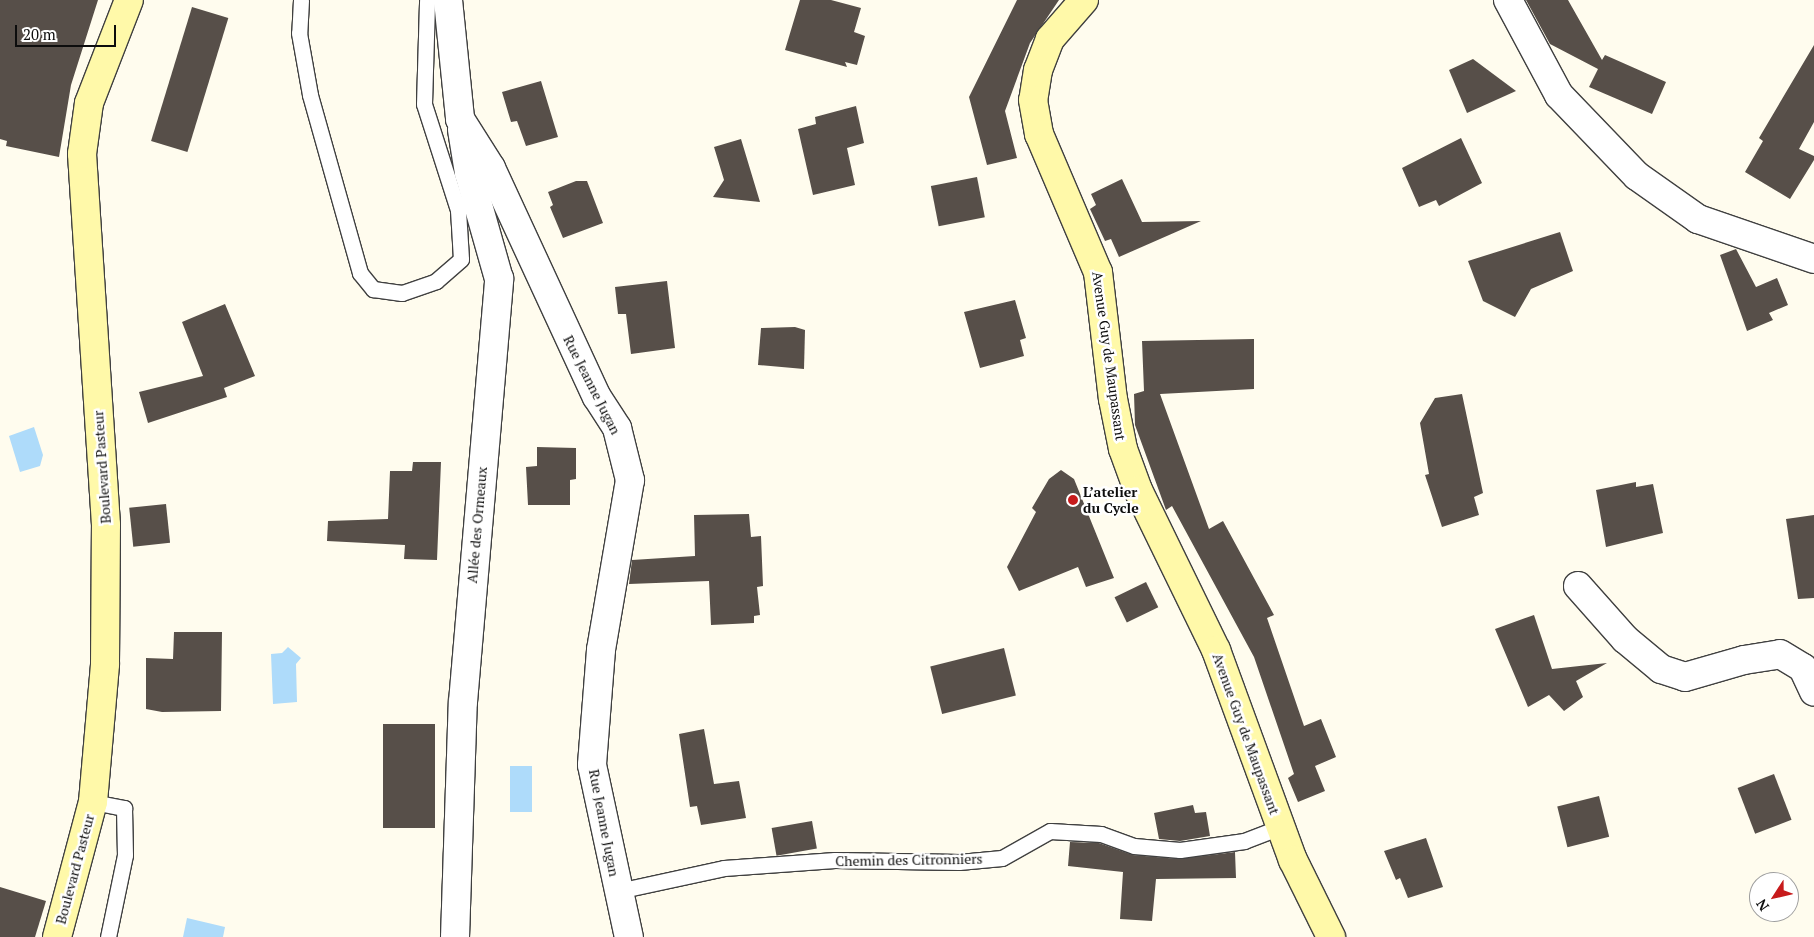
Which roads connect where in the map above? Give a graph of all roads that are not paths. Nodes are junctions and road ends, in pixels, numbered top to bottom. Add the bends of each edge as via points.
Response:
1 (129, 0) edge
2 (301, 0) edge
3 (427, 0) edge
4 (448, 0) edge
5 (1084, 0) edge
6 (1508, 0) edge
7 (460, 119) junction
8 (1814, 259) edge
9 (1578, 586) dead end
10 (1814, 692) edge
11 (93, 802) junction
12 (1280, 826) junction
13 (618, 890) junction
14 (57, 937) edge
15 (108, 937) edge
16 (455, 937) edge
17 (629, 937) edge
18 (1331, 937) edge

1 - 11 main road, Boulevard Pasteur via 89,103 82,154 106,524 104,664
2 - 3 lane via 298,32 310,95 360,273 373,289 402,293 436,280 461,259 458,210 424,104
4 - 7 street, Rue Jeanne Jugan
5 - 12 main road, Avenue Guy de Maupassant via 1050,39 1038,70 1033,100 1039,134 1098,272 1122,449 1138,490 1216,650
6 - 8 street via 1559,95 1637,176 1698,219
7 - 13 street, Rue Jeanne Jugan via 491,168 589,380 617,428 630,480 601,650 592,765
7 - 16 street, Allée des Ormeaux via 468,173 499,279 463,702
9 - 10 street via 1625,639 1661,669 1685,677 1744,660 1780,654 1803,668
11 - 14 main road, Boulevard Pasteur
11 - 15 lane via 124,808 125,854
12 - 13 lane, Chemin des Citronniers via 1244,842 1180,850 1134,846 1101,834 1050,830 1002,858 959,862 835,860 724,868
12 - 18 main road, Avenue Guy de Maupassant
13 - 17 street, Rue Jeanne Jugan

